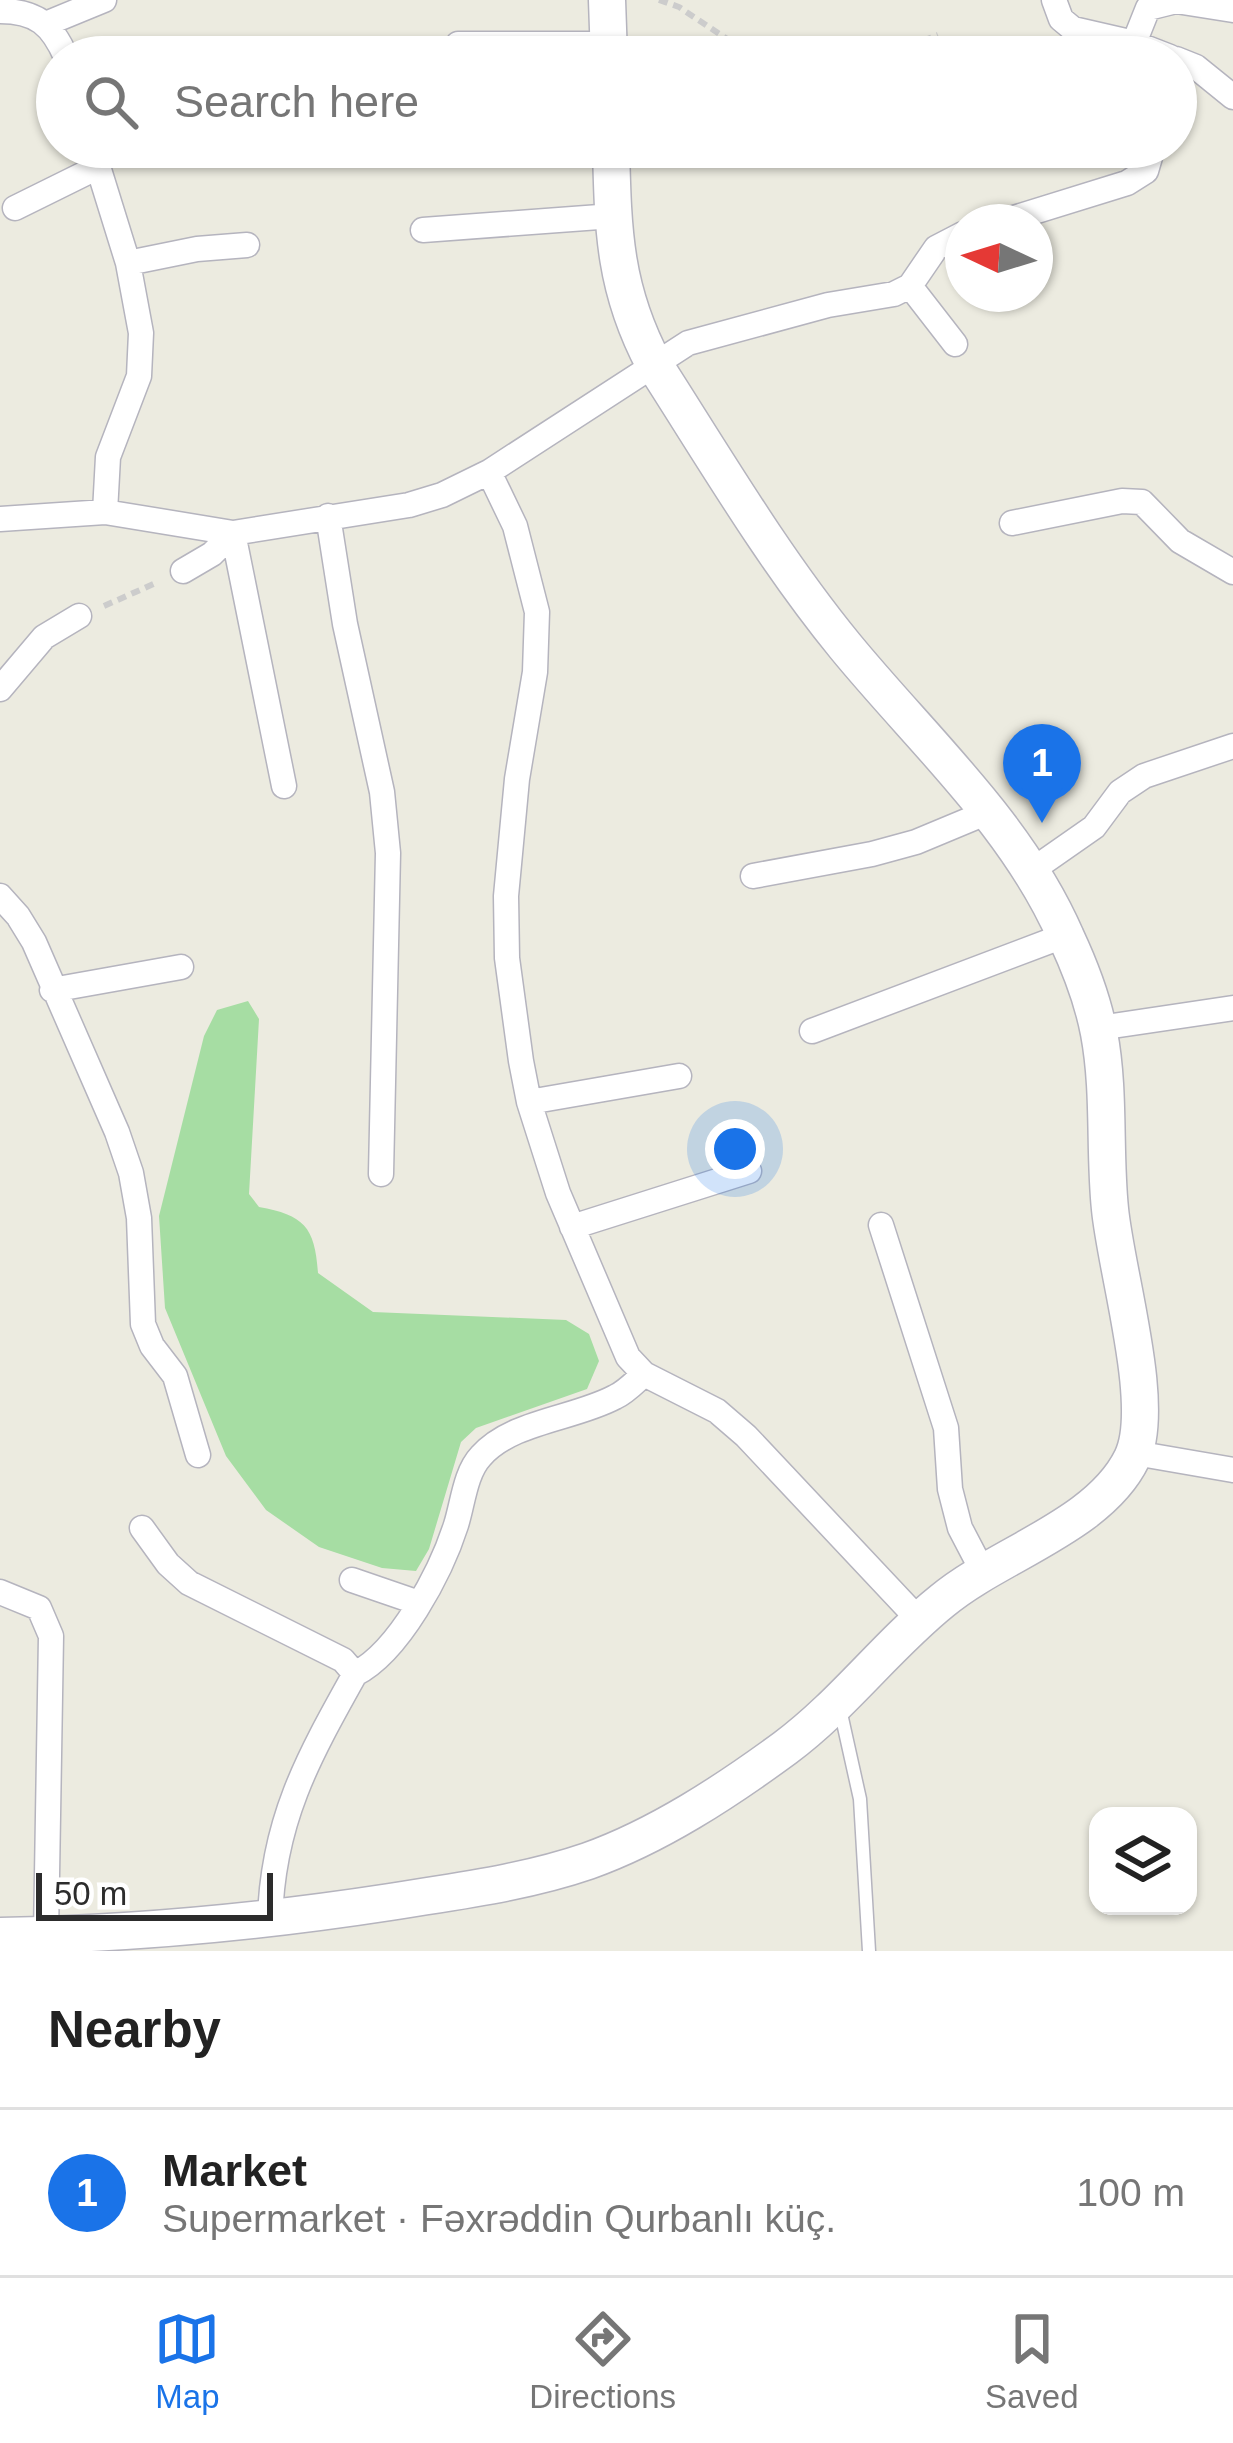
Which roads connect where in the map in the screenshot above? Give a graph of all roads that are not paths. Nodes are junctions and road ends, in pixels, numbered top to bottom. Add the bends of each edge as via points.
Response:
1 (104, 0) edge
2 (607, 0) edge
3 (1054, 0) edge
4 (1178, 1) edge
5 (1147, 4) edge
6 (1233, 10) edge
7 (0, 11) edge
8 (48, 23) junction
9 (55, 36) edge
10 (608, 36) edge
11 (1093, 36) edge
12 (1138, 36) edge
13 (1197, 68) edge
14 (1233, 98) edge
15 (78, 168) edge
16 (98, 168) edge
17 (612, 168) edge
18 (1147, 168) edge
19 (1053, 206) edge
20 (15, 208) dead end
21 (613, 216) junction
22 (423, 230) dead end
23 (945, 243) edge
24 (247, 245) dead end
25 (128, 262) junction
26 (910, 286) junction
27 (955, 344) dead end
28 (654, 364) junction
29 (489, 472) junction
30 (105, 512) junction
31 (328, 515) junction
32 (0, 519) edge
33 (1012, 523) dead end
34 (233, 533) junction
35 (184, 571) road end
36 (1233, 572) edge
37 (79, 616) road end
38 (0, 688) edge
39 (1233, 746) edge
40 (284, 786) dead end
41 (988, 812) junction
42 (1031, 871) junction
43 (753, 876) dead end
44 (0, 896) edge
45 (1066, 935) junction
46 (182, 968) dead end
47 (52, 990) junction
48 (1233, 1008) edge
49 (1099, 1028) junction
50 (812, 1031) dead end
51 (679, 1076) dead end
52 (529, 1102) junction
53 (748, 1171) dead end
54 (381, 1174) dead end
55 (881, 1225) dead end
56 (572, 1227) junction
57 (644, 1374) junction
58 (1135, 1453) junction
59 (198, 1455) dead end
60 (1233, 1470) edge
61 (142, 1528) dead end
62 (983, 1572) junction
63 (352, 1580) dead end
64 (0, 1592) edge
65 (419, 1603) junction
66 (920, 1621) junction
67 (355, 1674) junction
68 (839, 1702) junction
69 (270, 1921) junction
70 (0, 1936) edge
71 (46, 1936) junction
72 (869, 1951) edge

1 - 8 street
2 - 10 street
3 - 11 street via 1061,19
4 - 5 street
4 - 6 street
5 - 12 street
7 - 8 street
8 - 9 street
13 - 14 street
15 - 20 street
16 - 25 street
17 - 21 street
18 - 19 street via 1126,183
21 - 22 street
21 - 28 street via 625,303
23 - 26 street
24 - 25 street
25 - 30 street via 140,376 108,457
26 - 27 street
26 - 28 street via 704,337
28 - 29 street
28 - 41 street via 820,614
29 - 31 street via 409,505
29 - 52 street via 515,526 537,612 506,896
30 - 32 street
30 - 34 street
31 - 34 street
31 - 54 street via 388,853
33 - 36 street via 1142,502 1180,542
34 - 35 street
34 - 40 street
37 - 38 street via 44,638
39 - 42 street via 1144,776 1094,827
41 - 42 street
41 - 43 street via 872,854
42 - 45 street
44 - 47 street via 34,942
45 - 49 street
45 - 50 street
46 - 47 street
47 - 59 street via 131,1173 143,1324 175,1376
48 - 49 street
49 - 58 street via 1109,1205 1141,1396
51 - 52 street
52 - 56 street
53 - 56 street
55 - 62 street via 946,1428 960,1528
56 - 57 street via 616,1337
57 - 65 street via 619,1395 485,1450
57 - 66 street via 717,1411 746,1436
58 - 60 street
58 - 62 street via 1096,1502
61 - 67 street via 189,1583 343,1660
62 - 66 street
63 - 65 street
64 - 71 street via 39,1608 51,1636
65 - 67 street via 375,1664
66 - 68 street
67 - 69 street via 291,1795
68 - 69 street via 710,1798 594,1859 493,1886
68 - 72 lane via 860,1799
69 - 71 street
70 - 71 street

